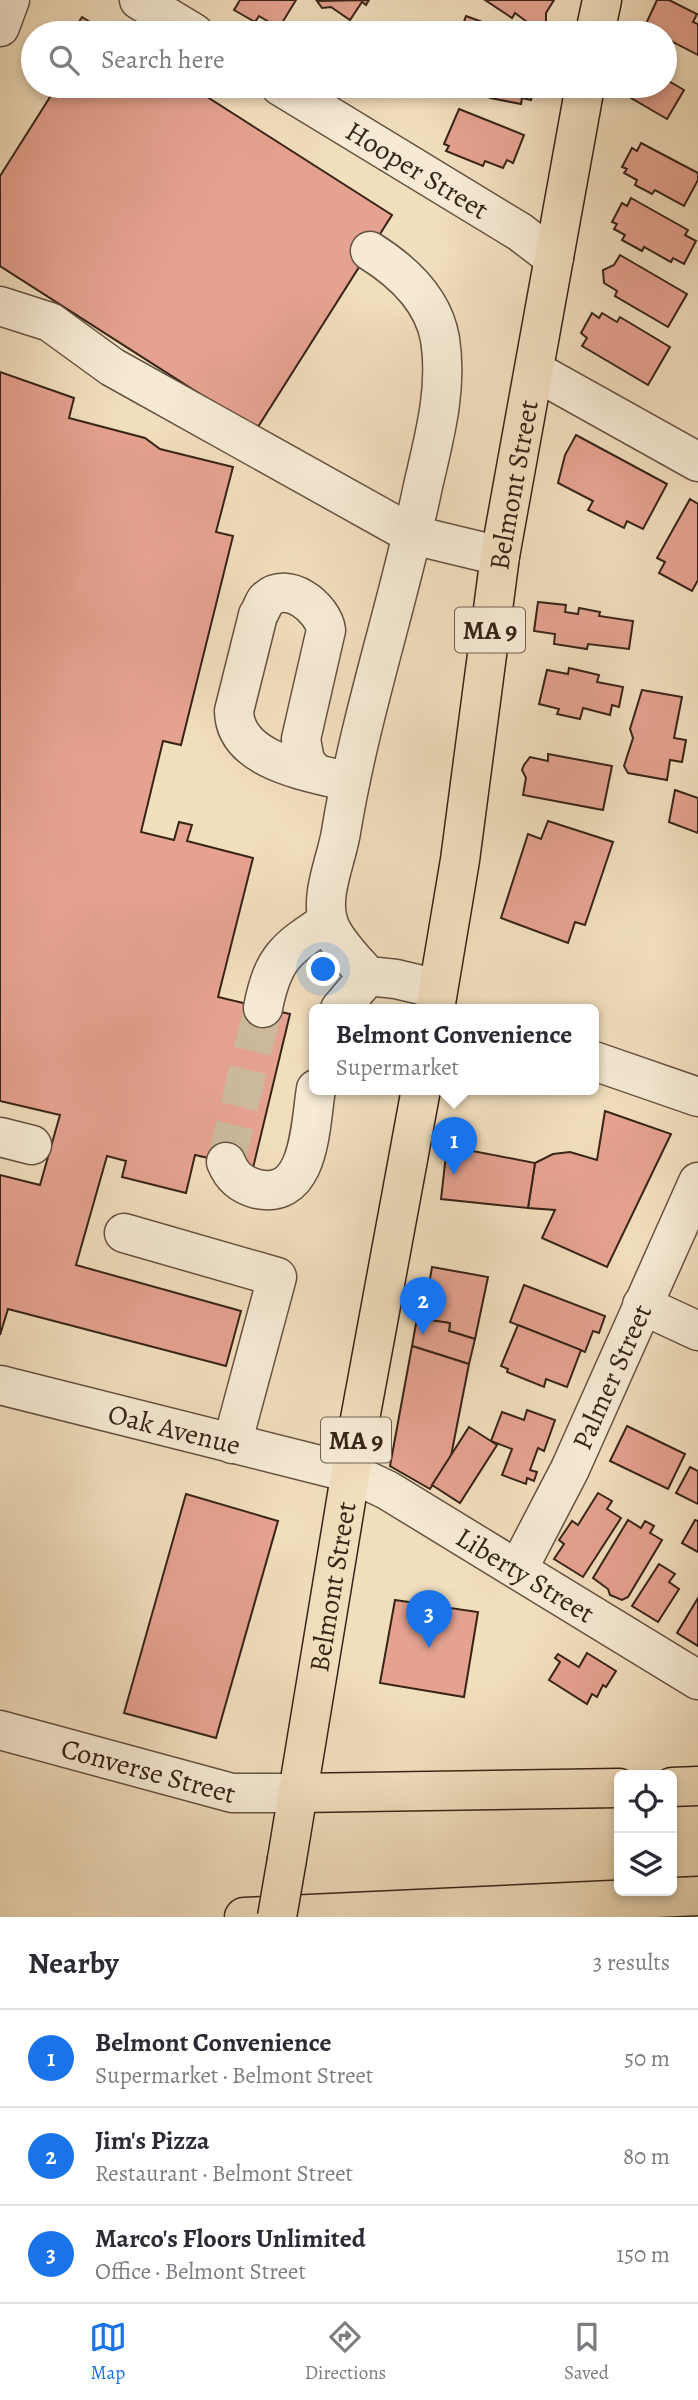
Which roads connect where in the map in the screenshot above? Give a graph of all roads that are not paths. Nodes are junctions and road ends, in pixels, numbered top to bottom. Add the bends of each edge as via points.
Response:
1 (10, 0) edge
2 (139, 0) edge
3 (602, 0) edge
4 (174, 21) edge
5 (598, 21) edge
6 (0, 27) edge
7 (300, 98) edge
8 (583, 98) edge
9 (370, 251) dead end
10 (554, 258) junction
11 (0, 306) edge
12 (535, 371) junction
13 (698, 462) edge
14 (413, 536) junction
15 (500, 556) junction
16 (328, 921) junction
17 (368, 976) junction
18 (440, 1002) edge
19 (344, 1004) edge
20 (263, 1008) tunnel mouth
21 (599, 1063) edge
22 (315, 1095) edge
23 (420, 1095) edge
24 (698, 1097) edge
25 (226, 1161) dead end
26 (698, 1182) edge
27 (124, 1233) dead end
28 (642, 1305) junction
29 (698, 1331) edge
30 (0, 1385) edge
31 (232, 1444) junction
32 (351, 1473) junction
33 (518, 1569) junction
34 (698, 1680) edge
35 (0, 1730) edge
36 (698, 1786) edge
37 (614, 1787) edge
38 (677, 1787) edge
39 (299, 1793) junction
40 (698, 1896) edge
41 (244, 1917) edge
42 (277, 1917) edge

1 - 6 street
2 - 4 street
3 - 5 highway
7 - 10 street, Hooper Street via 520,232
8 - 10 highway, Belmont Street / MA 9
9 - 14 street via 414,285 429,308 439,337 443,378
10 - 12 highway, Belmont Street / MA 9
11 - 14 street via 64,319 112,367
12 - 13 street
12 - 15 highway, Belmont Street / MA 9
14 - 15 street
14 - 16 street via 332,777
15 - 18 highway, Belmont Street / MA 9
16 - 17 street
16 - 20 street via 272,969
17 - 18 street via 396,979
17 - 19 street
21 - 24 street
22 - 25 street via 302,1168 293,1181 258,1189 238,1181
23 - 32 highway, Belmont Street / MA 9
26 - 28 street, Palmer Street
27 - 31 street via 277,1277
28 - 29 street
28 - 33 street, Palmer Street via 570,1469
30 - 31 street, Oak Avenue
31 - 32 street, Oak Avenue
32 - 33 street, Liberty Street
32 - 39 highway, Belmont Street / MA 9
33 - 34 street, Liberty Street
35 - 39 street, Converse Street via 233,1793
36 - 38 highway
37 - 39 highway
39 - 42 highway, Belmont Street / MA 9, bridge
40 - 41 highway

